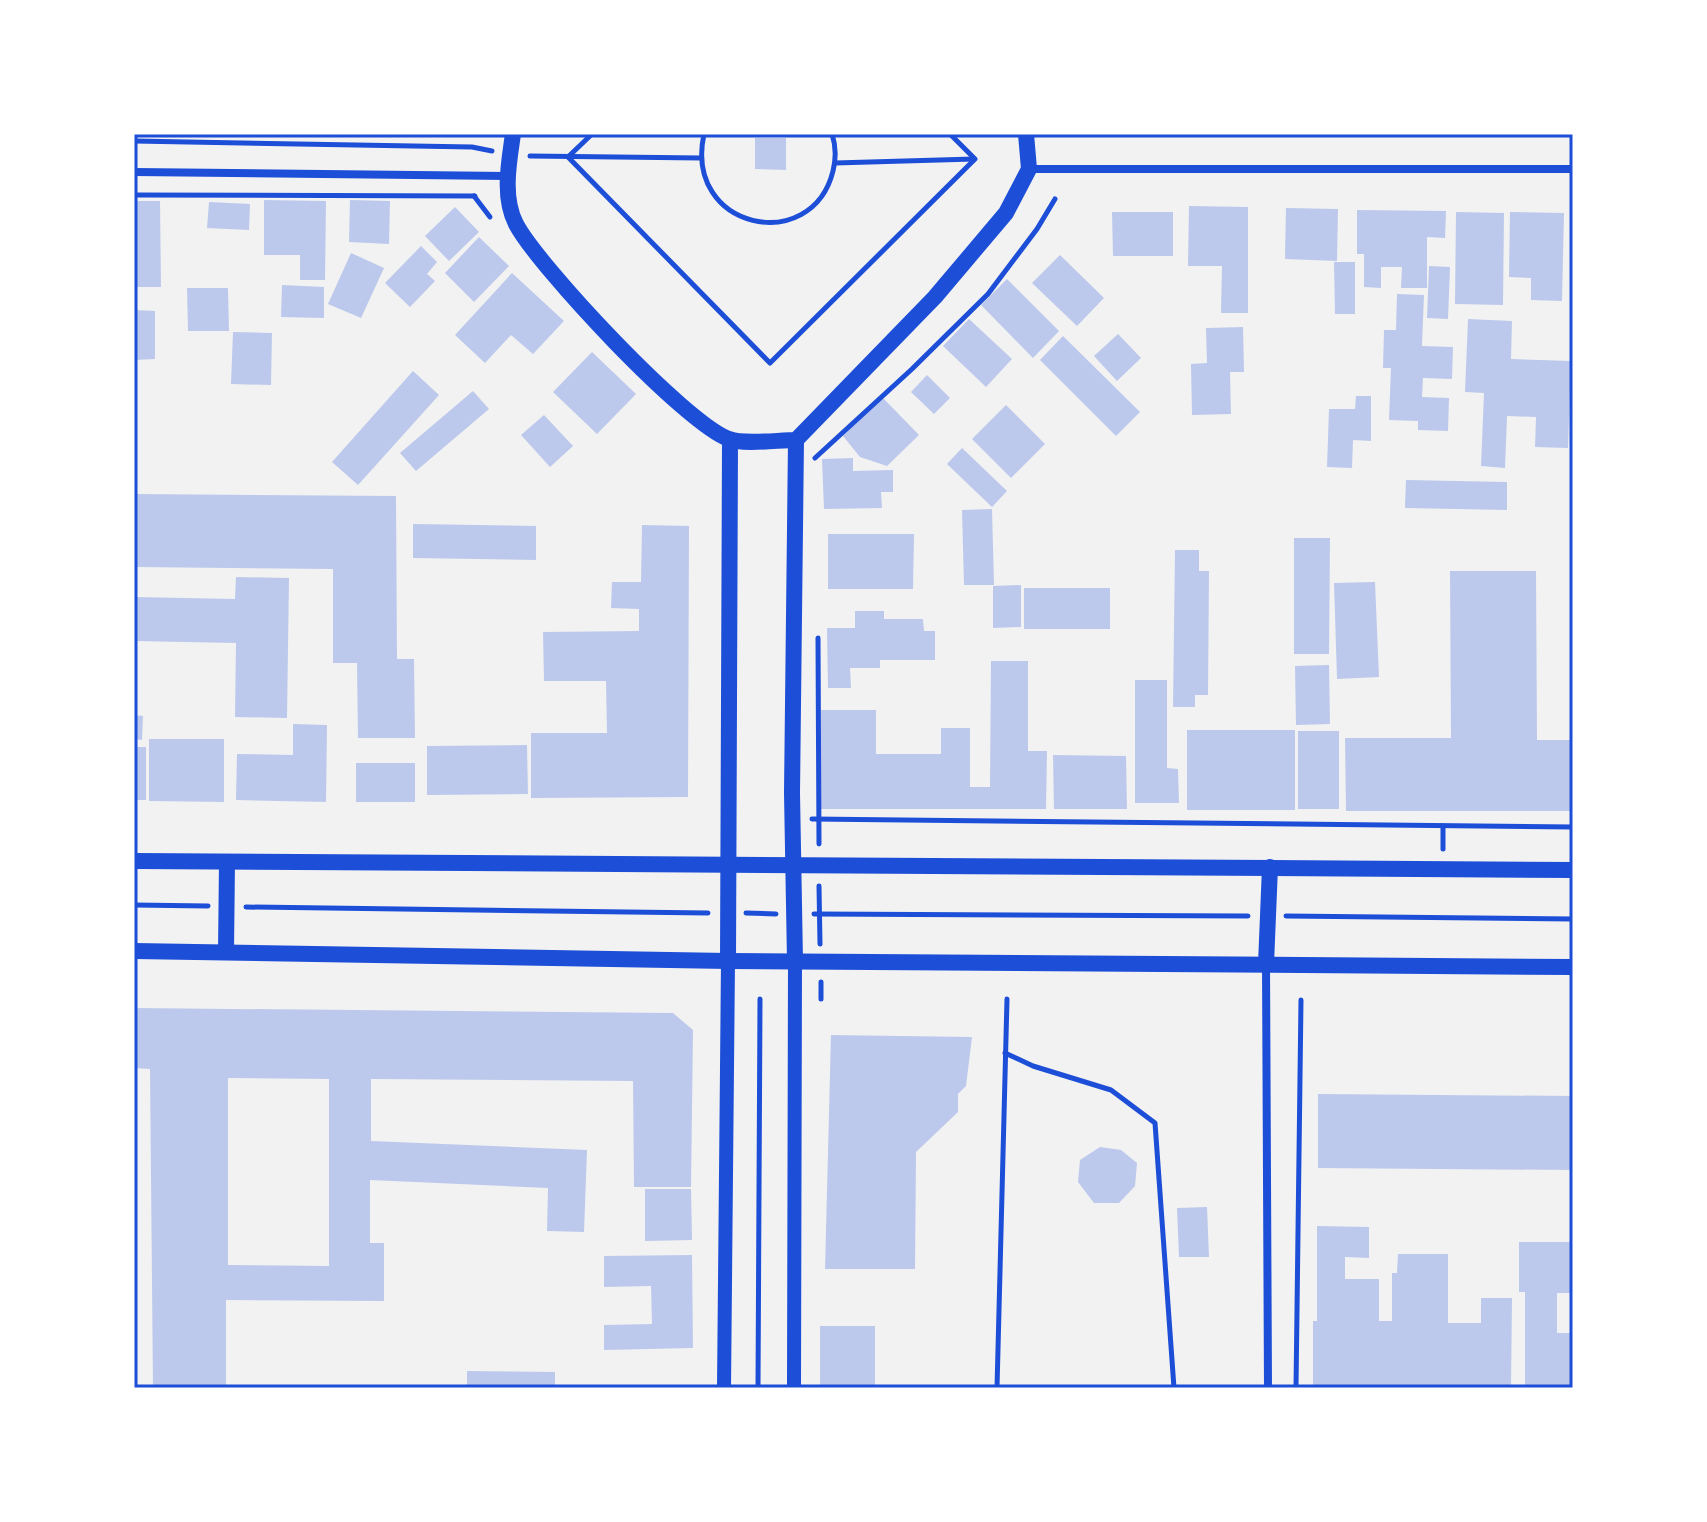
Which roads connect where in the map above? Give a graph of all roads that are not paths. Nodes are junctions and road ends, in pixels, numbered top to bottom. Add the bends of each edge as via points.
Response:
1 (513, 134) edge
2 (1026, 134) edge
3 (1029, 169) junction
4 (1573, 169) edge
5 (134, 172) edge
6 (507, 176) junction
7 (730, 440) junction
8 (796, 440) junction
9 (134, 861) edge
10 (227, 862) junction
11 (792, 864) junction
12 (729, 865) junction
13 (1270, 867) junction
14 (1573, 870) edge
15 (134, 951) edge
16 (226, 952) junction
17 (728, 961) junction
18 (795, 961) junction
19 (1266, 964) junction
20 (1573, 967) edge
21 (724, 1388) edge
22 (794, 1388) edge
23 (1268, 1388) edge

1 - 6 main road
2 - 3 main road
3 - 4 street
3 - 8 main road via 1006,213 943,287
5 - 6 street
6 - 7 main road via 515,222 540,258 659,385 704,425
7 - 8 main road
7 - 12 main road
8 - 11 main road
9 - 10 main road
10 - 12 main road
10 - 16 main road
11 - 12 main road
11 - 13 main road
11 - 18 main road
12 - 17 main road
13 - 14 main road
13 - 19 main road
15 - 16 main road
16 - 17 main road
17 - 18 main road
17 - 21 street
18 - 19 main road
18 - 22 street
19 - 20 main road
19 - 23 street

